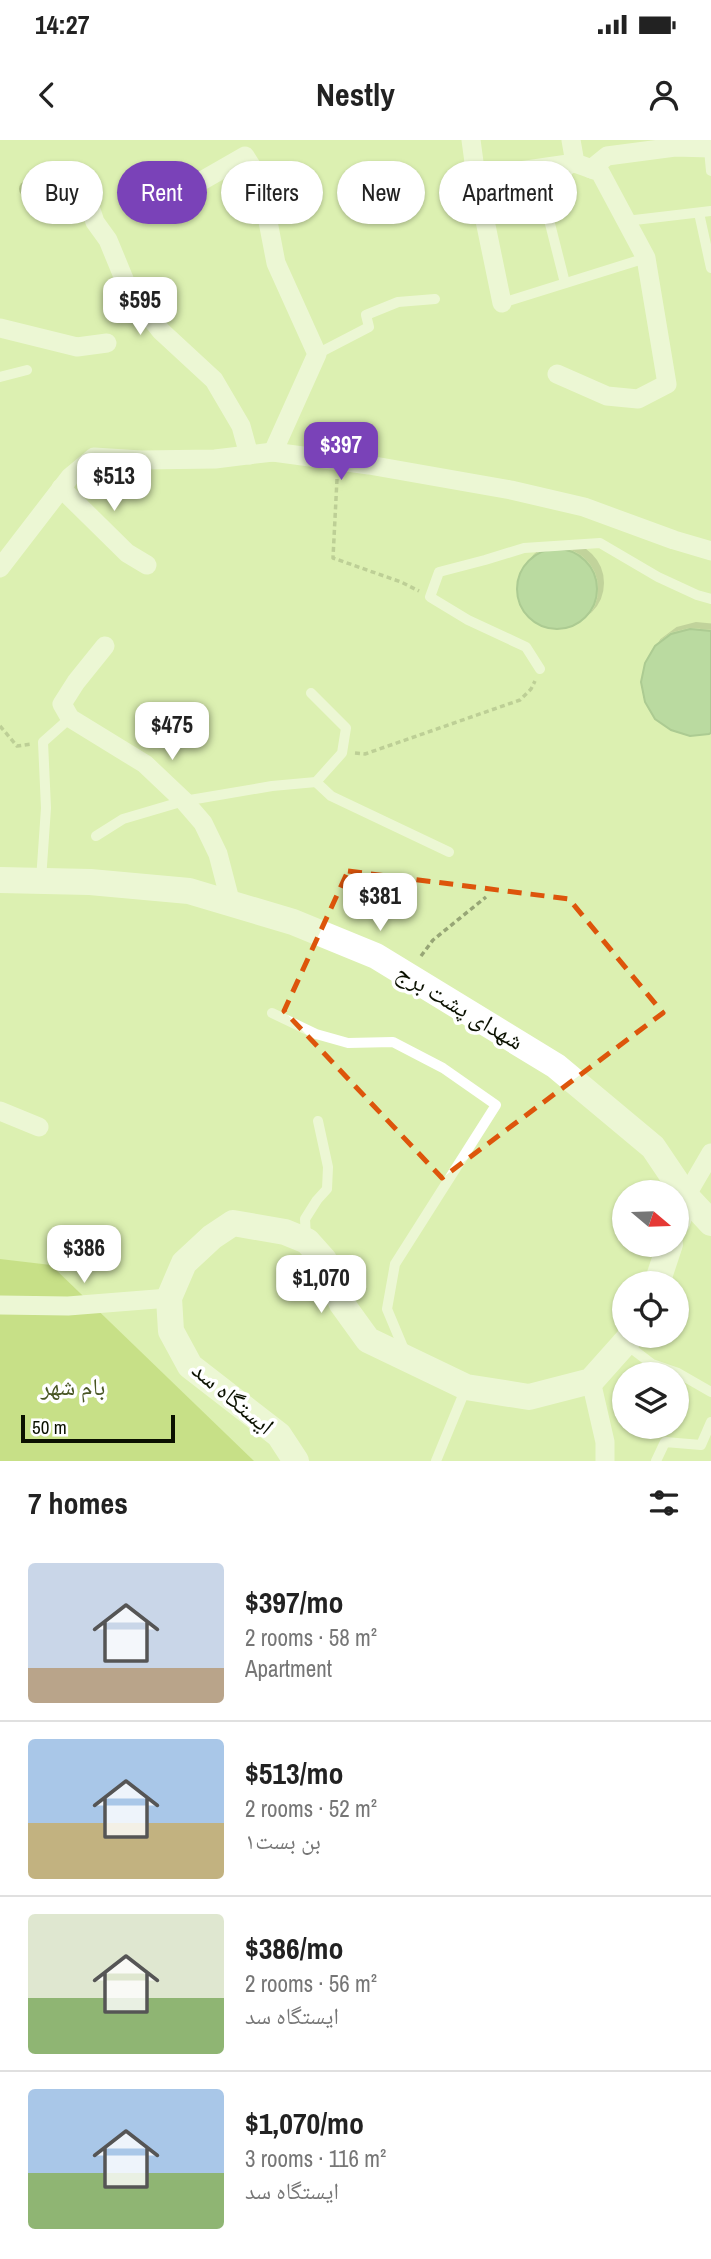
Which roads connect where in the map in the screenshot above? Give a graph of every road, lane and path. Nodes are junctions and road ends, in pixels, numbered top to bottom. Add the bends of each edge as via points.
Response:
1 (471, 140) edge
2 (571, 140) edge
3 (710, 148) edge
4 (474, 161) edge
5 (583, 166) junction
6 (577, 167) edge
7 (711, 171) edge
8 (207, 178) edge
9 (711, 212) edge
10 (699, 213) junction
11 (626, 221) junction
12 (96, 224) edge
13 (486, 224) edge
14 (646, 258) junction
15 (711, 268) edge
16 (565, 283) junction
17 (435, 299) dead end
18 (502, 303) joint
19 (0, 328) edge
20 (107, 343) dead end
21 (317, 354) junction
22 (27, 369) dead end
23 (557, 374) dead end
24 (0, 377) edge
25 (273, 452) junction
26 (249, 455) junction
27 (338, 461) junction
28 (61, 488) junction
29 (711, 551) edge
30 (147, 565) dead end
31 (0, 568) edge
32 (430, 597) junction
33 (711, 599) edge
34 (104, 646) dead end
35 (540, 669) joint
36 (311, 693) dead end
37 (70, 718) junction
38 (0, 726) edge
39 (43, 742) junction
40 (342, 753) junction
41 (316, 782) junction
42 (184, 801) junction
43 (96, 836) dead end
44 (449, 852) dead end
45 (0, 880) edge
46 (41, 881) junction
47 (486, 897) dead end
48 (231, 904) junction
49 (407, 975) junction
50 (272, 1013) dead end
51 (0, 1111) edge
52 (318, 1121) dead end
53 (39, 1127) dead end
54 (711, 1153) edge
55 (671, 1180) edge
56 (690, 1200) edge
57 (307, 1241) junction
58 (169, 1297) junction
59 (0, 1305) edge
60 (621, 1348) edge
61 (637, 1348) edge
62 (408, 1359) junction
63 (592, 1381) junction
64 (467, 1387) junction
65 (711, 1392) edge
66 (711, 1422) edge
67 (296, 1461) edge
68 (436, 1461) edge
69 (605, 1461) edge
70 (656, 1461) edge

1 - 4 street
2 - 5 street
3 - 5 street via 675,146 607,156
3 - 7 lane
5 - 6 street
5 - 11 street via 600,172
5 - 16 lane via 544,200
8 - 21 street via 245,156 260,180 276,263
9 - 10 lane
10 - 11 lane
10 - 15 lane
11 - 14 street
12 - 26 street via 129,290 161,331 214,380 241,426
13 - 18 street
14 - 16 lane
14 - 23 street via 667,384 638,399 607,396
16 - 18 lane
17 - 21 lane via 398,302 366,315 369,327
19 - 20 street via 77,347
21 - 25 street
22 - 24 lane
25 - 26 street
25 - 27 street
26 - 28 street via 141,460 94,457
27 - 29 street via 584,507
27 - 32 path via 333,558
28 - 30 street via 127,553
28 - 31 street
32 - 33 lane via 439,572 524,548 600,543 658,577
32 - 35 lane via 526,647
34 - 37 street via 62,704
35 - 40 path via 531,690 520,700 365,754
36 - 40 lane via 346,728
37 - 39 lane
37 - 42 street via 145,764
38 - 39 path via 17,746
39 - 46 lane via 46,808
40 - 41 lane
41 - 42 lane
41 - 44 lane via 331,796
42 - 43 lane via 123,819
42 - 48 street via 203,823 218,854
45 - 46 street, شهدای پشت برج
46 - 48 street, شهدای پشت برج via 189,891
47 - 49 path via 433,940
48 - 49 street, شهدای پشت برج via 293,922 376,956
49 - 55 street, شهدای پشت برج via 556,1066 653,1147
50 - 62 lane via 316,1034 348,1042 393,1042 443,1068 496,1105 394,1264 387,1309
51 - 53 street
52 - 57 lane via 328,1167 327,1189 305,1219
54 - 56 street via 699,1171
57 - 58 street, ایستگاه سد via 285,1232 233,1223 184,1263
57 - 62 street via 324,1260 342,1304 368,1340
58 - 59 street via 68,1306
58 - 67 street, ایستگاه سد via 172,1331 190,1366 279,1435
60 - 63 street
61 - 65 lane via 652,1364
62 - 64 street
63 - 64 street via 529,1397
63 - 69 street
64 - 68 lane
66 - 70 lane via 701,1445 665,1442

